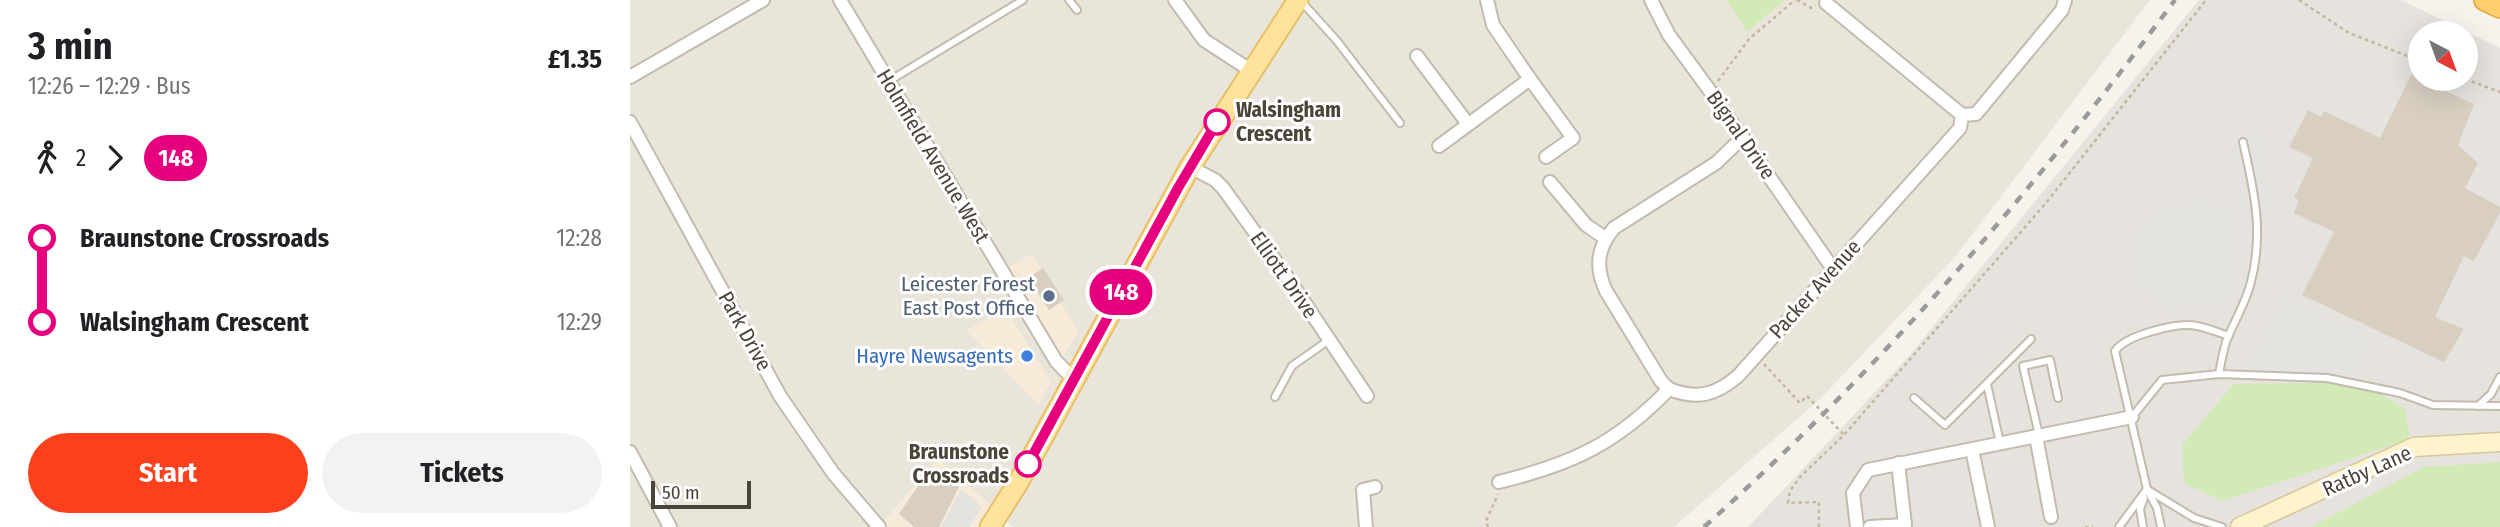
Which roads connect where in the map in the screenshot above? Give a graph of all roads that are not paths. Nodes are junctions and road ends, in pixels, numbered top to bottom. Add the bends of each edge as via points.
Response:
1 (763, 0) edge
2 (841, 0) edge
3 (1023, 0) edge
4 (1069, 0) edge
5 (1175, 0) edge
6 (1299, 0) edge
7 (1487, 0) edge
8 (1651, 0) edge
9 (2065, 0) edge
10 (2485, 0) edge
11 (1826, 3) road end
12 (2500, 7) edge
13 (1077, 10) dead end
14 (1417, 56) dead end
15 (1250, 70) junction
16 (630, 77) edge
17 (1530, 79) junction
18 (889, 80) junction
19 (1962, 115) junction
20 (630, 122) edge
21 (1400, 123) dead end
22 (1468, 124) junction
23 (1743, 137) junction
24 (2243, 142) dead end
25 (1439, 146) dead end
26 (1546, 157) dead end
27 (1190, 167) junction
28 (1550, 182) dead end
29 (1605, 238) junction
30 (1833, 269) junction
31 (2229, 336) junction
32 (2031, 339) dead end
33 (1329, 340) junction
34 (2218, 374) junction
35 (2500, 377) edge
36 (1074, 380) junction
37 (1987, 384) junction
38 (1670, 389) junction
39 (1367, 396) dead end
40 (1275, 397) dead end
41 (1914, 398) dead end
42 (2058, 398) dead end
43 (2478, 406) junction
44 (2500, 406) edge
45 (2132, 417) junction
46 (2038, 435) junction
47 (2500, 442) edge
48 (2000, 443) junction
49 (1972, 449) junction
50 (630, 452) edge
51 (1898, 463) junction
52 (1499, 482) road end
53 (1376, 487) dead end
54 (2147, 489) junction
55 (2051, 517) dead end
56 (670, 527) edge
57 (879, 527) edge
58 (990, 527) edge
59 (1366, 527) edge
60 (1857, 527) edge
61 (1870, 527) edge
62 (1987, 527) edge
63 (2119, 527) edge
64 (2143, 527) edge
65 (2161, 527) edge
66 (2222, 527) edge
67 (2240, 527) edge

1 - 16 street
2 - 18 street, Holmfield Avenue West
3 - 18 lane
4 - 13 lane
5 - 15 street via 1204,40
6 - 15 main road
6 - 21 lane
7 - 17 street via 1493,25
8 - 23 street, Bignal Drive via 1669,35
9 - 19 street, Packer Avenue via 2062,10 1976,114
10 - 12 highway
11 - 19 street
14 - 22 street
15 - 27 main road
17 - 22 street
17 - 26 street via 1573,138
18 - 36 street, Holmfield Avenue West via 1056,361
19 - 30 street, Packer Avenue via 1960,128
20 - 57 street, Park Drive via 780,396 833,473
22 - 25 street
23 - 29 street via 1716,163
23 - 30 street, Bignal Drive
24 - 31 lane via 2258,228 2252,280
27 - 33 street, Elliott Drive via 1223,188
27 - 36 main road
28 - 29 street via 1586,225
29 - 38 street via 1599,253 1601,279
30 - 38 street, Packer Avenue via 1724,388 1702,395
31 - 34 lane
31 - 45 lane via 2195,325 2129,338 2119,346 2115,351
32 - 37 lane
33 - 39 street, Elliott Drive
33 - 40 lane via 1292,366
34 - 43 lane via 2327,378 2433,405
34 - 45 lane via 2162,380
35 - 43 lane
36 - 58 main road
37 - 41 lane via 1945,425
37 - 48 lane
38 - 52 street via 1622,432 1597,447
42 - 46 lane via 2050,360 2023,366
43 - 44 lane
45 - 46 street
45 - 54 lane
46 - 48 street
46 - 55 street
47 - 67 main road, Ratby Lane via 2414,447
48 - 49 street
49 - 51 street
49 - 62 street
50 - 56 street
51 - 60 street via 1868,470 1860,481 1853,493
51 - 61 street via 1905,525
53 - 59 street via 1363,490
54 - 63 lane
54 - 64 lane via 2140,509
54 - 65 lane
54 - 66 lane via 2194,518

